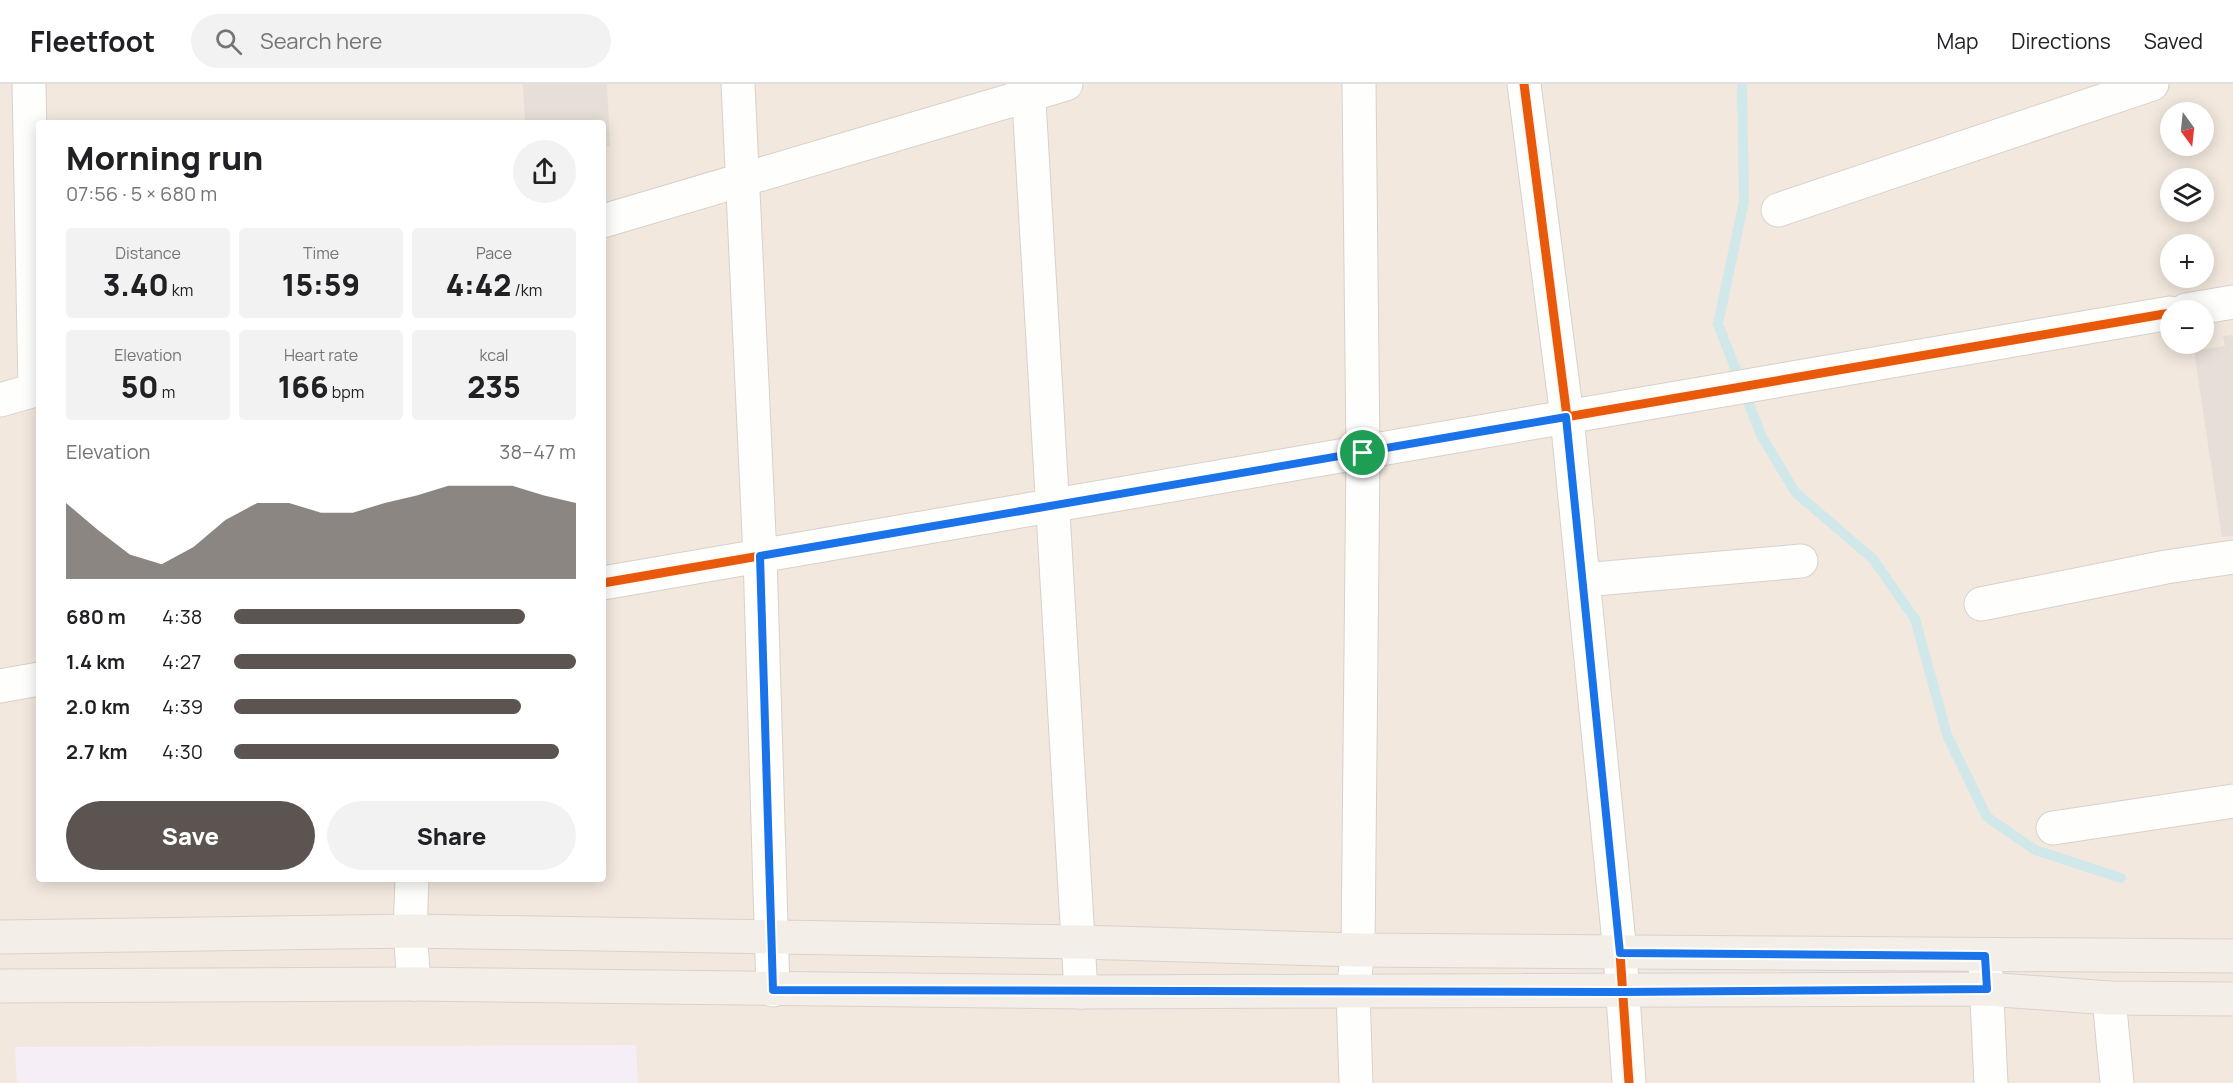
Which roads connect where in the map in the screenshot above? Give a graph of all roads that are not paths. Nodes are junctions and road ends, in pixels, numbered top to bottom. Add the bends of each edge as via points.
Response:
1 (29, 84) edge
2 (738, 84) edge
3 (1066, 84) edge
4 (1359, 84) edge
5 (1524, 84) edge
6 (2152, 84) edge
7 (1028, 89) edge
8 (744, 179) junction
9 (1778, 210) dead end
10 (606, 220) edge
11 (2233, 302) edge
12 (2214, 305) edge
13 (2160, 315) edge
14 (36, 351) edge
15 (36, 389) edge
16 (0, 400) edge
17 (1566, 417) junction
18 (1363, 453) junction
19 (1054, 506) junction
20 (760, 556) junction
21 (2233, 557) edge
22 (1801, 561) dead end
23 (1583, 580) junction
24 (606, 582) edge
25 (1981, 604) dead end
26 (36, 680) edge
27 (0, 686) edge
28 (2233, 801) edge
29 (2053, 828) dead end
30 (412, 882) edge
31 (410, 931) junction
32 (0, 937) edge
33 (772, 937) junction
34 (1079, 942) junction
35 (1358, 950) junction
36 (1620, 953) junction
37 (1985, 956) junction
38 (2233, 956) edge
39 (414, 984) junction
40 (0, 986) edge
41 (1987, 989) junction
42 (773, 990) junction
43 (1081, 992) junction
44 (1353, 992) junction
45 (1621, 992) junction
46 (2109, 998) junction
47 (2233, 999) edge
48 (1356, 1083) edge
49 (1629, 1083) edge
50 (1991, 1083) edge
51 (2117, 1083) edge

1 - 14 street
2 - 8 street
3 - 7 street
4 - 18 street
5 - 17 street
6 - 9 street
7 - 8 street
7 - 19 street
8 - 10 street
8 - 20 street
11 - 12 street
13 - 17 street
15 - 16 street
17 - 18 street
17 - 23 street
18 - 19 street
18 - 35 street
19 - 20 street
19 - 34 street
20 - 24 street
20 - 33 street
21 - 25 street
22 - 23 street
23 - 36 street
26 - 27 street
28 - 29 street
30 - 31 street
31 - 32 main road
31 - 33 main road
31 - 39 street
33 - 34 main road
33 - 42 street
34 - 35 main road
34 - 43 street
35 - 36 main road
35 - 44 street
36 - 37 main road
36 - 45 street
37 - 38 main road
37 - 41 street
39 - 40 main road
39 - 42 main road
41 - 45 main road
41 - 46 main road
41 - 50 street
42 - 43 main road
43 - 44 main road
44 - 45 main road
44 - 48 street
45 - 49 street
46 - 47 main road
46 - 51 street

